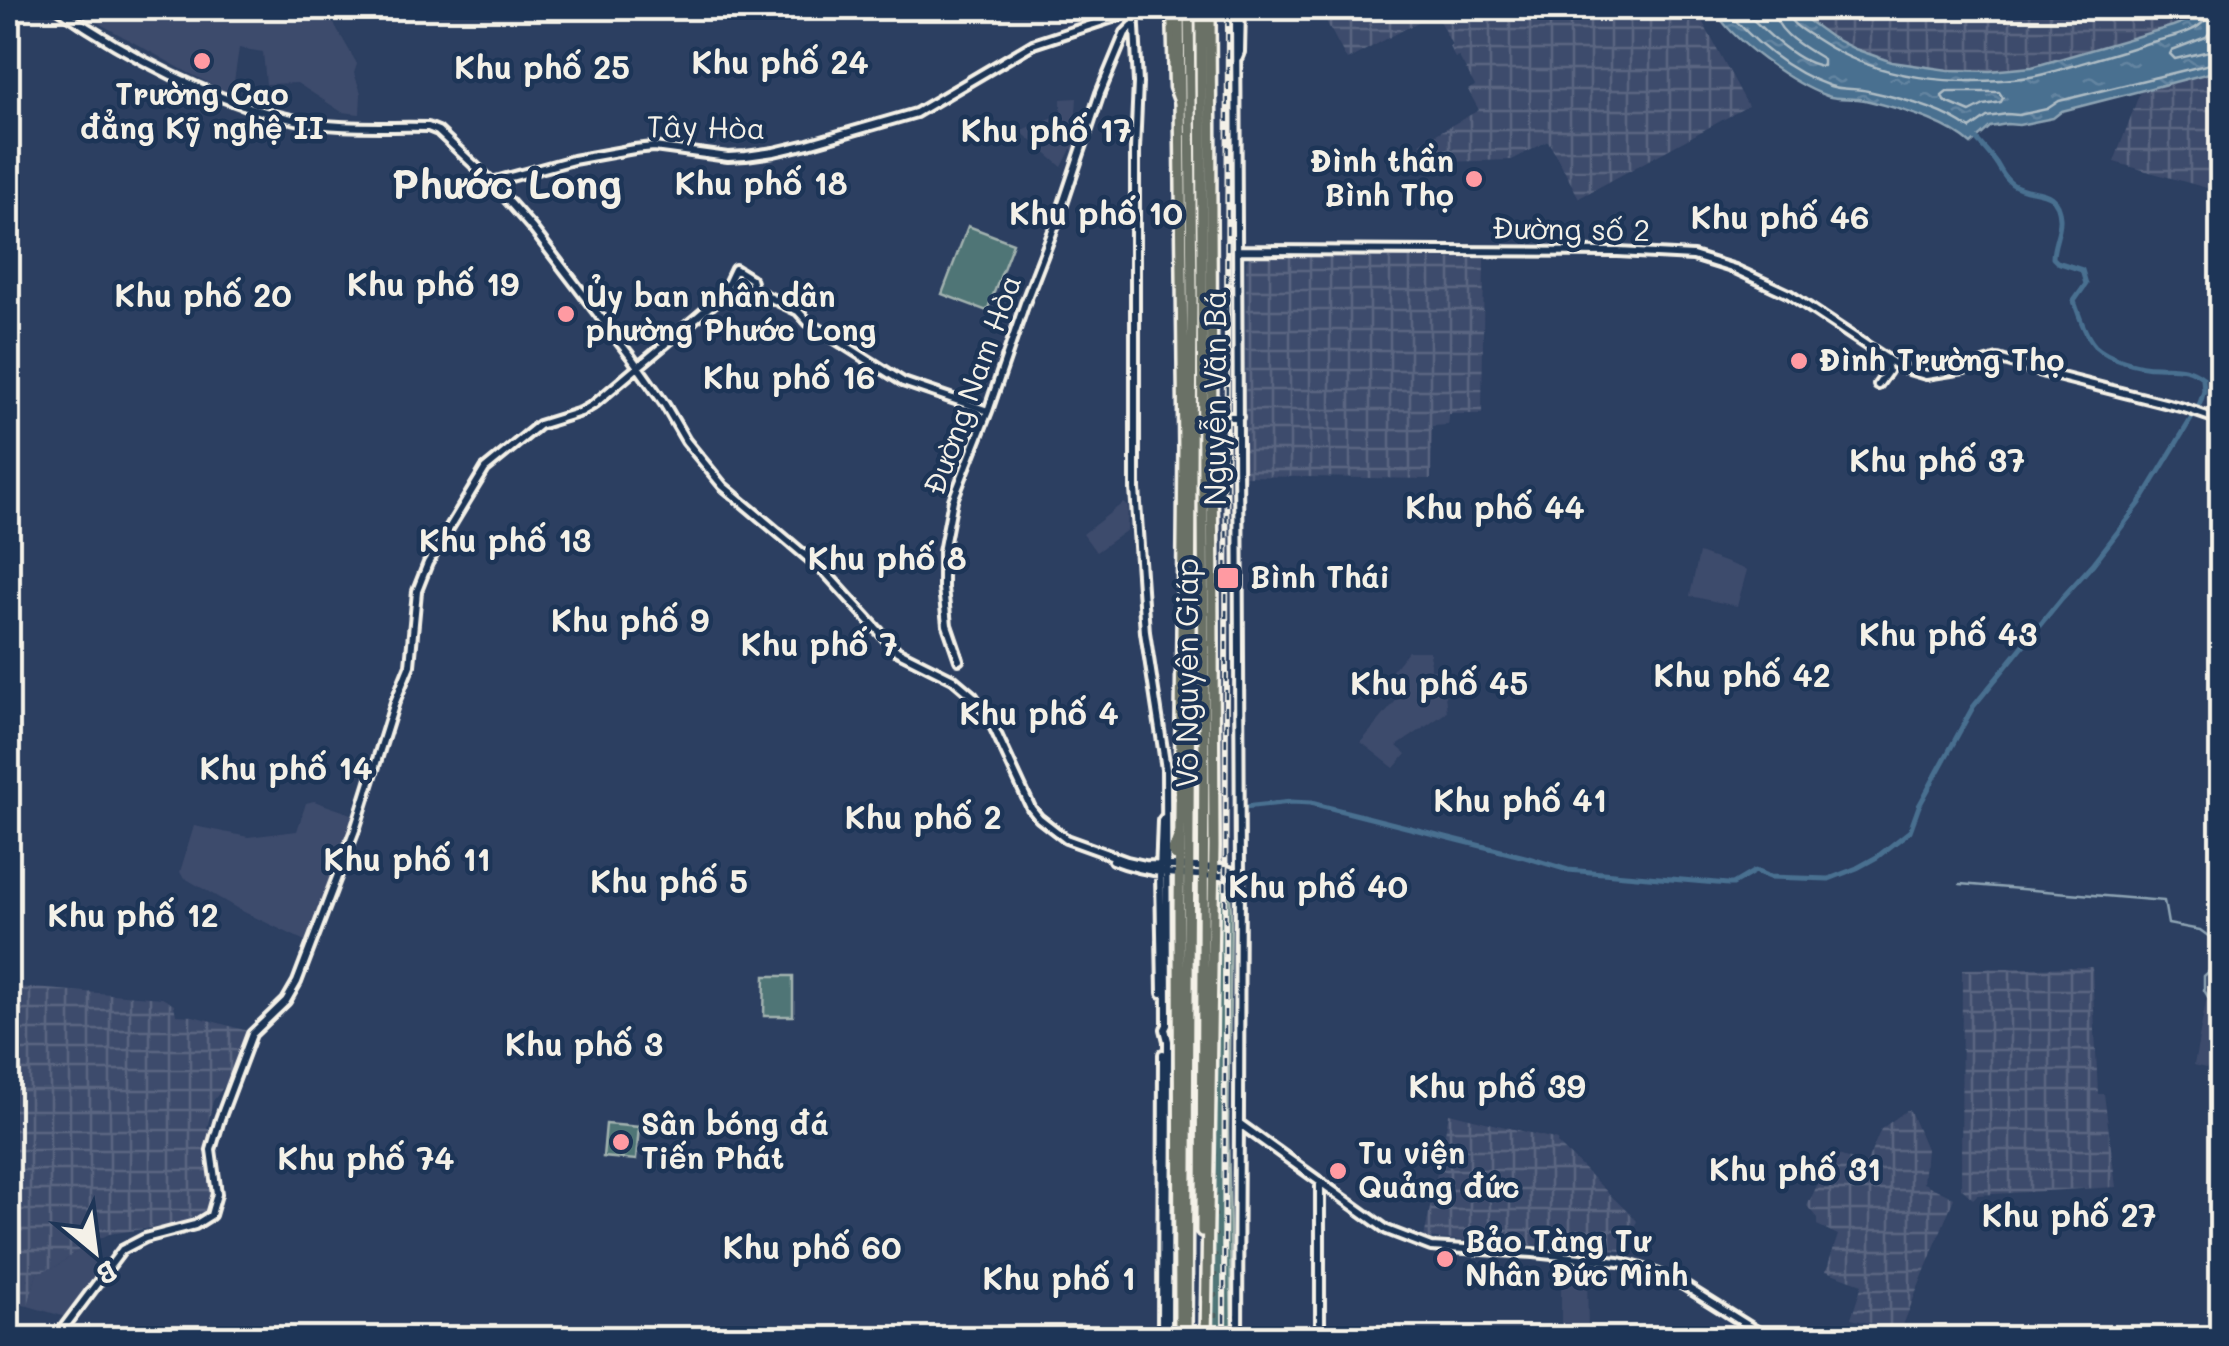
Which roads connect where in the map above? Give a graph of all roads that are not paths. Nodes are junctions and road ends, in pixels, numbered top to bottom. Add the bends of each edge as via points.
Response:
1 (58, 8) edge
2 (1201, 8) edge
3 (1210, 8) edge
4 (1238, 8) edge
5 (1136, 9) edge
6 (1182, 9) edge
7 (1136, 22) junction
8 (1188, 44) junction
9 (1179, 62) junction
10 (1180, 103) junction
11 (492, 182) junction
12 (1238, 250) junction
13 (1884, 358) junction
14 (638, 368) junction
15 (1878, 385) dead end
16 (988, 411) junction
17 (1207, 417) junction
18 (1239, 417) junction
19 (2222, 421) edge
20 (960, 660) dead end
21 (1183, 868) junction
22 (1163, 870) junction
23 (1209, 872) junction
24 (1240, 875) junction
25 (1179, 911) junction
26 (1187, 923) junction
27 (1166, 1033) junction
28 (1239, 1123) junction
29 (1320, 1182) junction
30 (56, 1338) edge
31 (1165, 1338) edge
32 (1183, 1338) edge
33 (1204, 1338) edge
34 (1238, 1338) edge
35 (1320, 1338) edge
36 (1768, 1338) edge

1 - 11 main road via 147,62 242,105 338,126 433,128
2 - 17 highway, Võ Nguyên Giáp
3 - 17 highway, Võ Nguyên Giáp
4 - 12 main road, Nguyễn Văn Bá
5 - 6 main road, Tây Hòa via 1147,15
5 - 7 main road
5 - 11 main road, Tây Hòa via 1033,44 916,113 808,144 728,157 634,149
6 - 8 highway, Võ Nguyên Giáp
6 - 9 highway, Võ Nguyên Giáp
6 - 10 main road, Võ Nguyên Giáp via 1174,86
7 - 16 main road, Đường Nam Hòa via 1100,93
7 - 22 main road via 1135,489 1141,593 1165,751
8 - 9 highway
8 - 21 highway, Võ Nguyên Giáp via 1192,316
9 - 10 highway, Võ Nguyên Giáp
10 - 21 highway, Võ Nguyên Giáp
11 - 14 main road
12 - 13 main road, Đường số 2 via 1693,256 1789,294
12 - 18 main road, Nguyễn Văn Bá
13 - 15 main road via 1888,371
13 - 19 main road, Đường số 2 via 1926,375 1998,359
14 - 16 main road via 715,302 735,269 751,279 754,290 798,310 903,382
14 - 22 main road via 723,486 826,573 898,651 973,696 1030,808 1053,831 1134,868
14 - 30 main road via 581,412 539,425 485,469 474,487 421,579 410,665 297,982 252,1034 220,1119 211,1150 212,1213 196,1225 122,1250
16 - 20 main road, Đường Nam Hòa via 955,492 943,552 947,626
17 - 18 main road
17 - 23 highway, Võ Nguyên Giáp
18 - 24 main road, Nguyễn Văn Bá
21 - 22 main road
21 - 23 main road
21 - 25 highway, Võ Nguyên Giáp
21 - 26 highway, Võ Nguyên Giáp
22 - 27 main road
22 - 27 main road
23 - 24 main road
23 - 33 highway, Võ Nguyên Giáp
24 - 28 main road, Nguyễn Văn Bá
25 - 26 highway
25 - 32 highway, Võ Nguyên Giáp
26 - 32 highway, Võ Nguyên Giáp
27 - 31 main road
28 - 29 main road
28 - 34 main road, Nguyễn Văn Bá
29 - 35 main road
29 - 36 main road via 1387,1230 1432,1247 1619,1262 1659,1274

